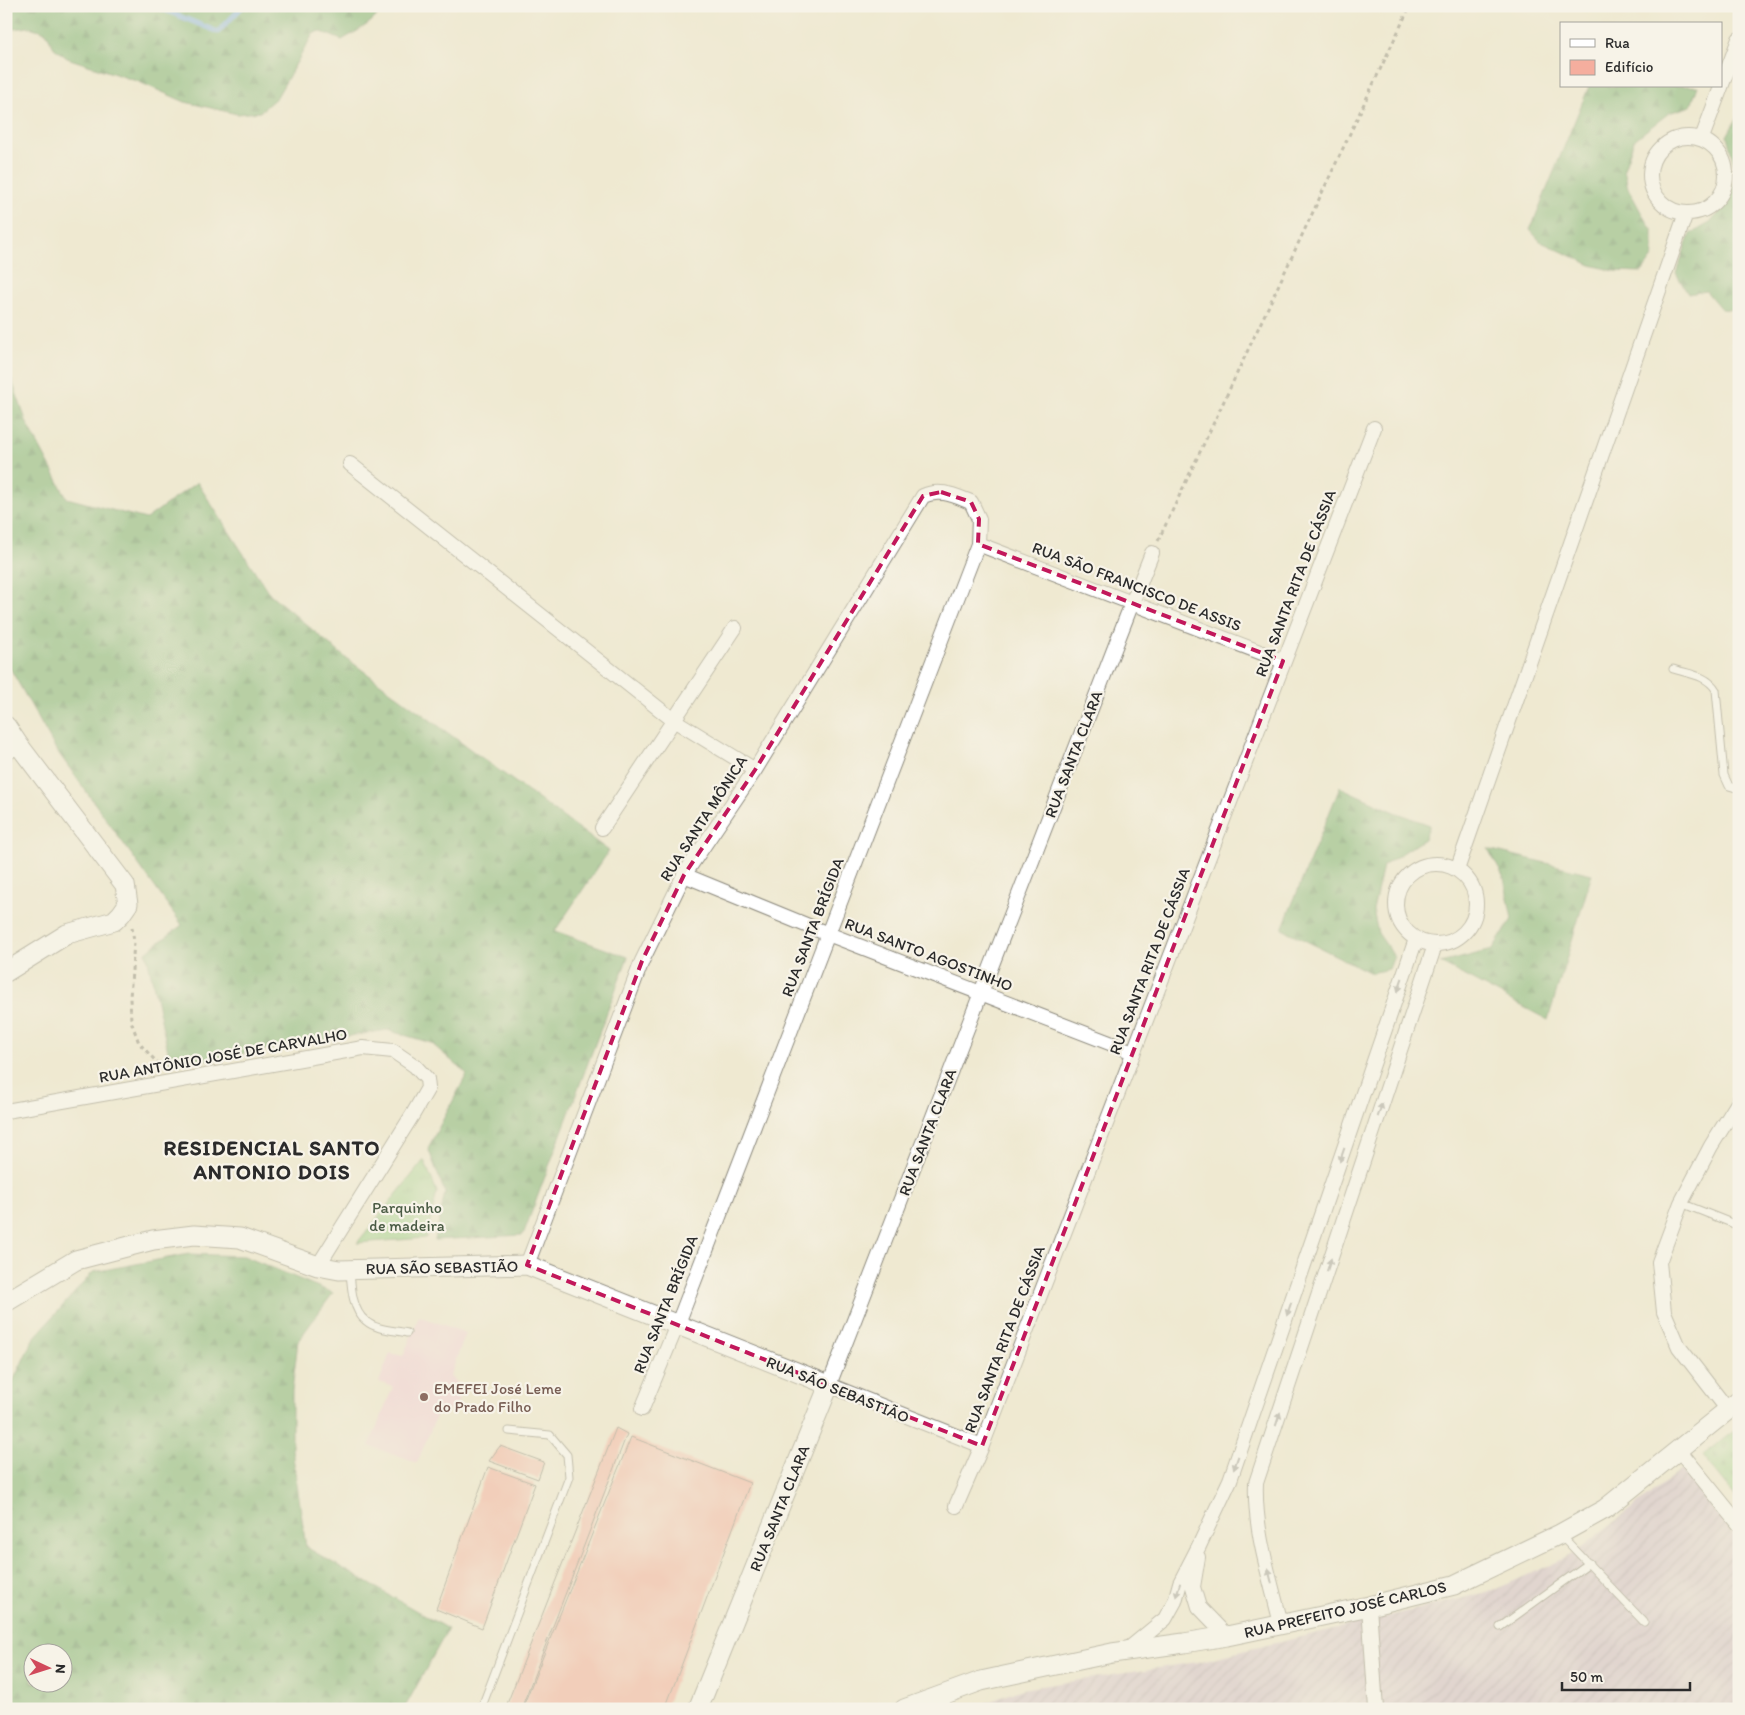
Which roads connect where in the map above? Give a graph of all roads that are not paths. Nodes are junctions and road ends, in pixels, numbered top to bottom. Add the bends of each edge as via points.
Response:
1 (1739, 39) edge
2 (1722, 84) edge
3 (1721, 88) edge
4 (1702, 138) junction
5 (1686, 213) junction
6 (1374, 428) dead end
7 (350, 464) dead end
8 (923, 496) joint
9 (978, 544) junction
10 (1152, 553) road end
11 (1132, 602) junction
12 (735, 628) dead end
13 (1283, 661) junction
14 (1673, 669) dead end
15 (673, 719) junction
16 (6, 726) edge
17 (12, 749) edge
18 (755, 770) junction
19 (1739, 789) edge
20 (602, 828) dead end
21 (1457, 870) junction
22 (684, 875) junction
23 (828, 934) junction
24 (1416, 939) junction
25 (1435, 945) junction
26 (6, 972) edge
27 (981, 993) junction
28 (1133, 1052) junction
29 (1739, 1101) edge
30 (6, 1111) edge
31 (1681, 1203) junction
32 (1739, 1226) edge
33 (527, 1265) junction
34 (318, 1266) junction
35 (350, 1270) junction
36 (6, 1302) edge
37 (677, 1325) junction
38 (407, 1333) dead end
39 (829, 1385) junction
40 (1733, 1405) edge
41 (642, 1409) dead end
42 (509, 1431) dead end
43 (982, 1446) junction
44 (1679, 1450) junction
45 (956, 1506) dead end
46 (1739, 1524) edge
47 (1560, 1534) junction
48 (1199, 1546) junction
49 (1589, 1563) junction
50 (1369, 1606) junction
51 (1644, 1622) dead end
52 (1281, 1624) junction
53 (1500, 1627) dead end
54 (1227, 1636) junction
55 (1125, 1651) junction
56 (481, 1709) edge
57 (698, 1709) edge
58 (904, 1709) edge
59 (1376, 1709) edge

1 - 2 street
3 - 4 street
4 - 5 street via 1722,156 1727,171 1725,188 1716,202 1702,210
4 - 5 street via 1679,137 1667,142 1652,163 1652,188 1659,199 1669,208
5 - 21 street
6 - 13 street, RUA SANTA RITA DE CÁSSIA
7 - 15 street
8 - 9 street, RUA SANTA BRÍGIDA via 940,492 972,502 979,519
8 - 18 street, RUA SANTA MÔNICA
9 - 11 street, RUA SÃO FRANCISCO DE ASSIS
9 - 23 street, RUA SANTA BRÍGIDA
10 - 11 street, RUA SANTA CLARA
11 - 13 street, RUA SÃO FRANCISCO DE ASSIS
11 - 27 street, RUA SANTA CLARA
12 - 15 street
13 - 28 street, RUA SANTA RITA DE CÁSSIA
14 - 19 lane via 1705,679 1716,690 1724,775 1729,786
15 - 18 street
15 - 20 street
16 - 17 street
17 - 26 street via 125,885 128,904 114,921 67,934
18 - 22 street, RUA SANTA MÔNICA
21 - 24 street via 1439,864 1426,865 1404,880 1396,906 1402,925
21 - 25 street via 1474,890 1475,916 1460,937
22 - 23 street, RUA SANTO AGOSTINHO
22 - 33 street, RUA SANTA MÔNICA via 642,961
23 - 27 street, RUA SANTO AGOSTINHO
23 - 37 street, RUA SANTA BRÍGIDA
24 - 25 street
24 -> 48 street via 1230,1480
52 -> 25 street via 1259,1531 1256,1483
27 - 28 street, RUA SANTO AGOSTINHO
27 - 39 street, RUA SANTA CLARA
28 - 43 street, RUA SANTA RITA DE CÁSSIA
29 - 31 street
30 - 34 street, RUA ANTÔNIO JOSÉ DE CARVALHO via 363,1048 393,1051 415,1066 427,1079 428,1088
31 - 32 lane
31 - 40 street via 1659,1262 1664,1312 1679,1347
33 - 35 street, RUA SÃO SEBASTIÃO
33 - 37 street, RUA SÃO SEBASTIÃO
34 - 35 street, RUA SÃO SEBASTIÃO
34 - 36 street, RUA SÃO SEBASTIÃO via 240,1238 194,1235 153,1240 76,1260
35 - 38 lane via 352,1289 365,1321
37 - 39 street, RUA SÃO SEBASTIÃO
37 - 41 street, RUA SANTA BRÍGIDA
39 - 43 street, RUA SÃO SEBASTIÃO
39 - 57 street, RUA SANTA CLARA
40 - 44 street, RUA PREFEITO JOSÉ CARLOS
42 - 56 lane via 550,1435 567,1455 569,1477
43 - 45 street, RUA SANTA RITA DE CÁSSIA
44 - 46 street
44 - 47 street, RUA PREFEITO JOSÉ CARLOS via 1605,1509
47 - 49 lane
47 - 50 street, RUA PREFEITO JOSÉ CARLOS via 1454,1584
48 - 54 street via 1194,1587 1199,1607
48 -> 55 street via 1166,1619
49 - 51 lane
49 - 53 lane
50 - 52 street, RUA PREFEITO JOSÉ CARLOS
50 - 59 street
52 - 54 street, RUA PREFEITO JOSÉ CARLOS
54 - 55 street, RUA PREFEITO JOSÉ CARLOS
55 - 58 street, RUA PREFEITO JOSÉ CARLOS via 981,1681

